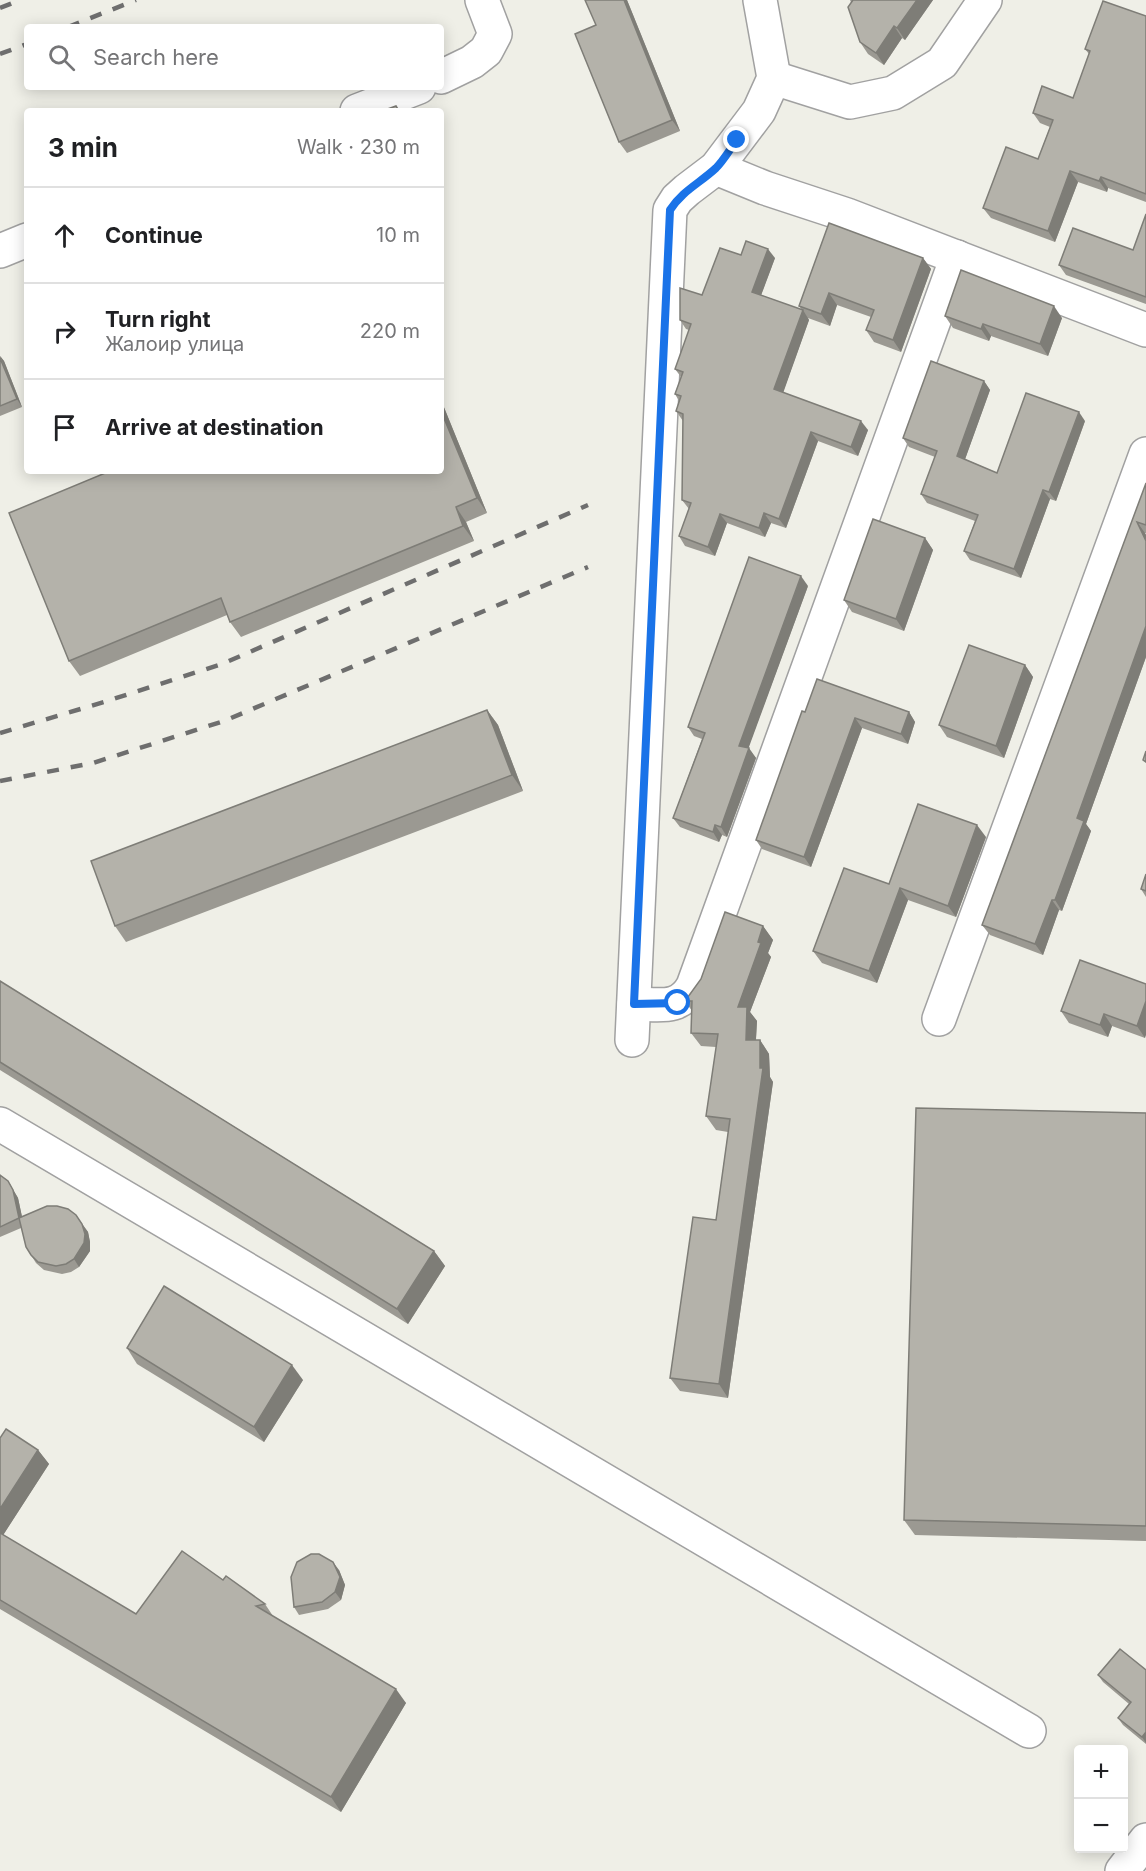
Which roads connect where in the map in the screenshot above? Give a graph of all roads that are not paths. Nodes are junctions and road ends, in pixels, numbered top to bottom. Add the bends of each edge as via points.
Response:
1 (482, 0) edge
2 (760, 0) edge
3 (985, 0) edge
4 (444, 76) edge
5 (774, 78) junction
6 (411, 90) edge
7 (365, 108) edge
8 (716, 168) junction
9 (24, 241) edge
10 (0, 251) edge
11 (957, 257) junction
12 (1146, 330) edge
13 (1146, 454) edge
14 (634, 1004) junction
15 (939, 1019) dead end
16 (632, 1040) dead end
17 (0, 1124) edge
18 (1029, 1731) dead end
19 (1146, 1840) edge
20 (1126, 1869) edge

1 - 4 street via 495,34 486,51
2 - 5 street
3 - 5 street via 942,63 893,93 850,102
5 - 8 street via 759,111
6 - 7 street
8 - 11 street
8 - 14 street via 677,199 670,210
9 - 10 street
11 - 12 street
11 - 14 street via 693,986 678,1003
13 - 15 street
14 - 16 street
17 - 18 street
19 - 20 street

